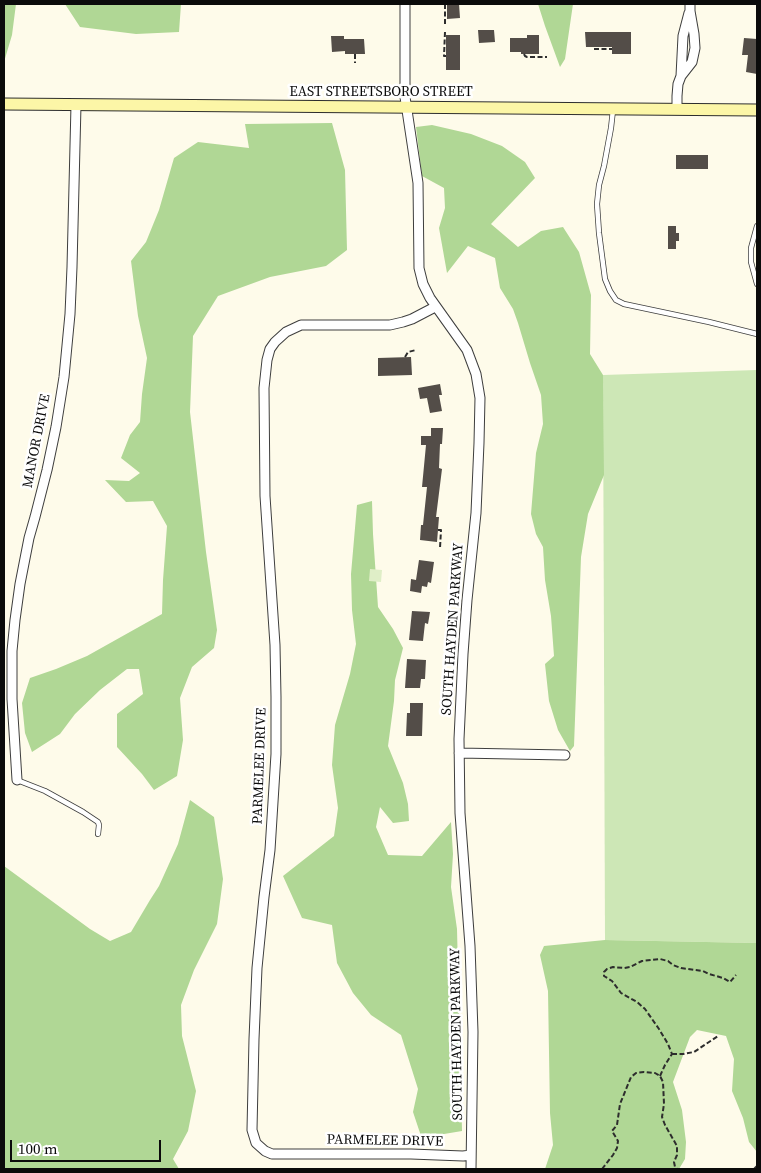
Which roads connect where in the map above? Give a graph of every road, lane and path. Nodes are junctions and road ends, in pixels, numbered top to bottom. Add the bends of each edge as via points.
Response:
1 (405, 4) edge
2 (445, 4) edge
3 (690, 7) edge
4 (444, 24) dead end
5 (444, 32) dead end
6 (594, 48) dead end
7 (612, 49) dead end
8 (355, 54) dead end
9 (524, 54) dead end
10 (446, 56) dead end
11 (547, 57) dead end
12 (355, 63) dead end
13 (4, 104) edge
14 (76, 105) junction
15 (407, 107) junction
16 (613, 108) junction
17 (677, 109) junction
18 (757, 110) edge
19 (757, 226) edge
20 (757, 284) edge
21 (435, 307) junction
22 (757, 334) edge
23 (416, 350) dead end
24 (405, 357) dead end
25 (438, 530) dead end
26 (440, 548) dead end
27 (460, 753) junction
28 (565, 755) dead end
29 (17, 780) joint
30 (98, 834) dead end
31 (736, 975) dead end
32 (718, 1036) dead end
33 (672, 1054) junction
34 (660, 1076) junction
35 (471, 1155) junction
36 (757, 1166) edge
37 (471, 1169) edge
38 (602, 1169) edge
39 (677, 1169) edge
40 (754, 1169) edge

1 - 15 street, SOUTH HAYDEN PARKWAY
2 - 4 path
3 - 17 street via 694,48 692,62 681,76
5 - 10 path
6 - 7 path
8 - 12 path
9 - 11 path via 527,57
13 - 14 main road, EAST STREETSBORO STREET
14 - 15 main road, EAST STREETSBORO STREET
14 - 29 street, MANOR DRIVE via 70,314 64,377 47,470 28,538 12,651
15 - 16 main road, EAST STREETSBORO STREET
15 - 21 street, SOUTH HAYDEN PARKWAY via 418,183 419,268
16 - 17 main road, EAST STREETSBORO STREET
16 - 22 lane via 597,204 605,279 610,292 624,304
17 - 18 main road, EAST STREETSBORO STREET
19 - 20 lane via 751,262
21 - 27 street, SOUTH HAYDEN PARKWAY via 467,350 480,398 476,513 461,680
21 - 35 street, PARMELEE DRIVE via 412,319 390,325 301,325 275,342 267,360 264,388 265,496 275,645 276,754 270,850 257,968 252,1130 256,1143 272,1154
23 - 24 path via 408,352
25 - 26 path via 441,530
27 - 28 street
27 - 35 street, SOUTH HAYDEN PARKWAY via 460,813 472,1012
29 - 30 lane via 83,812 98,822
31 - 33 path via 730,982 660,959 604,972 620,993 644,1009
32 - 33 path via 694,1052
33 - 34 path
34 - 38 path via 644,1072 631,1077 620,1104 617,1125 612,1131 618,1141 617,1148
34 - 39 path via 664,1094 662,1116 677,1146 674,1162
35 - 37 street, SOUTH HAYDEN PARKWAY
36 - 40 path

